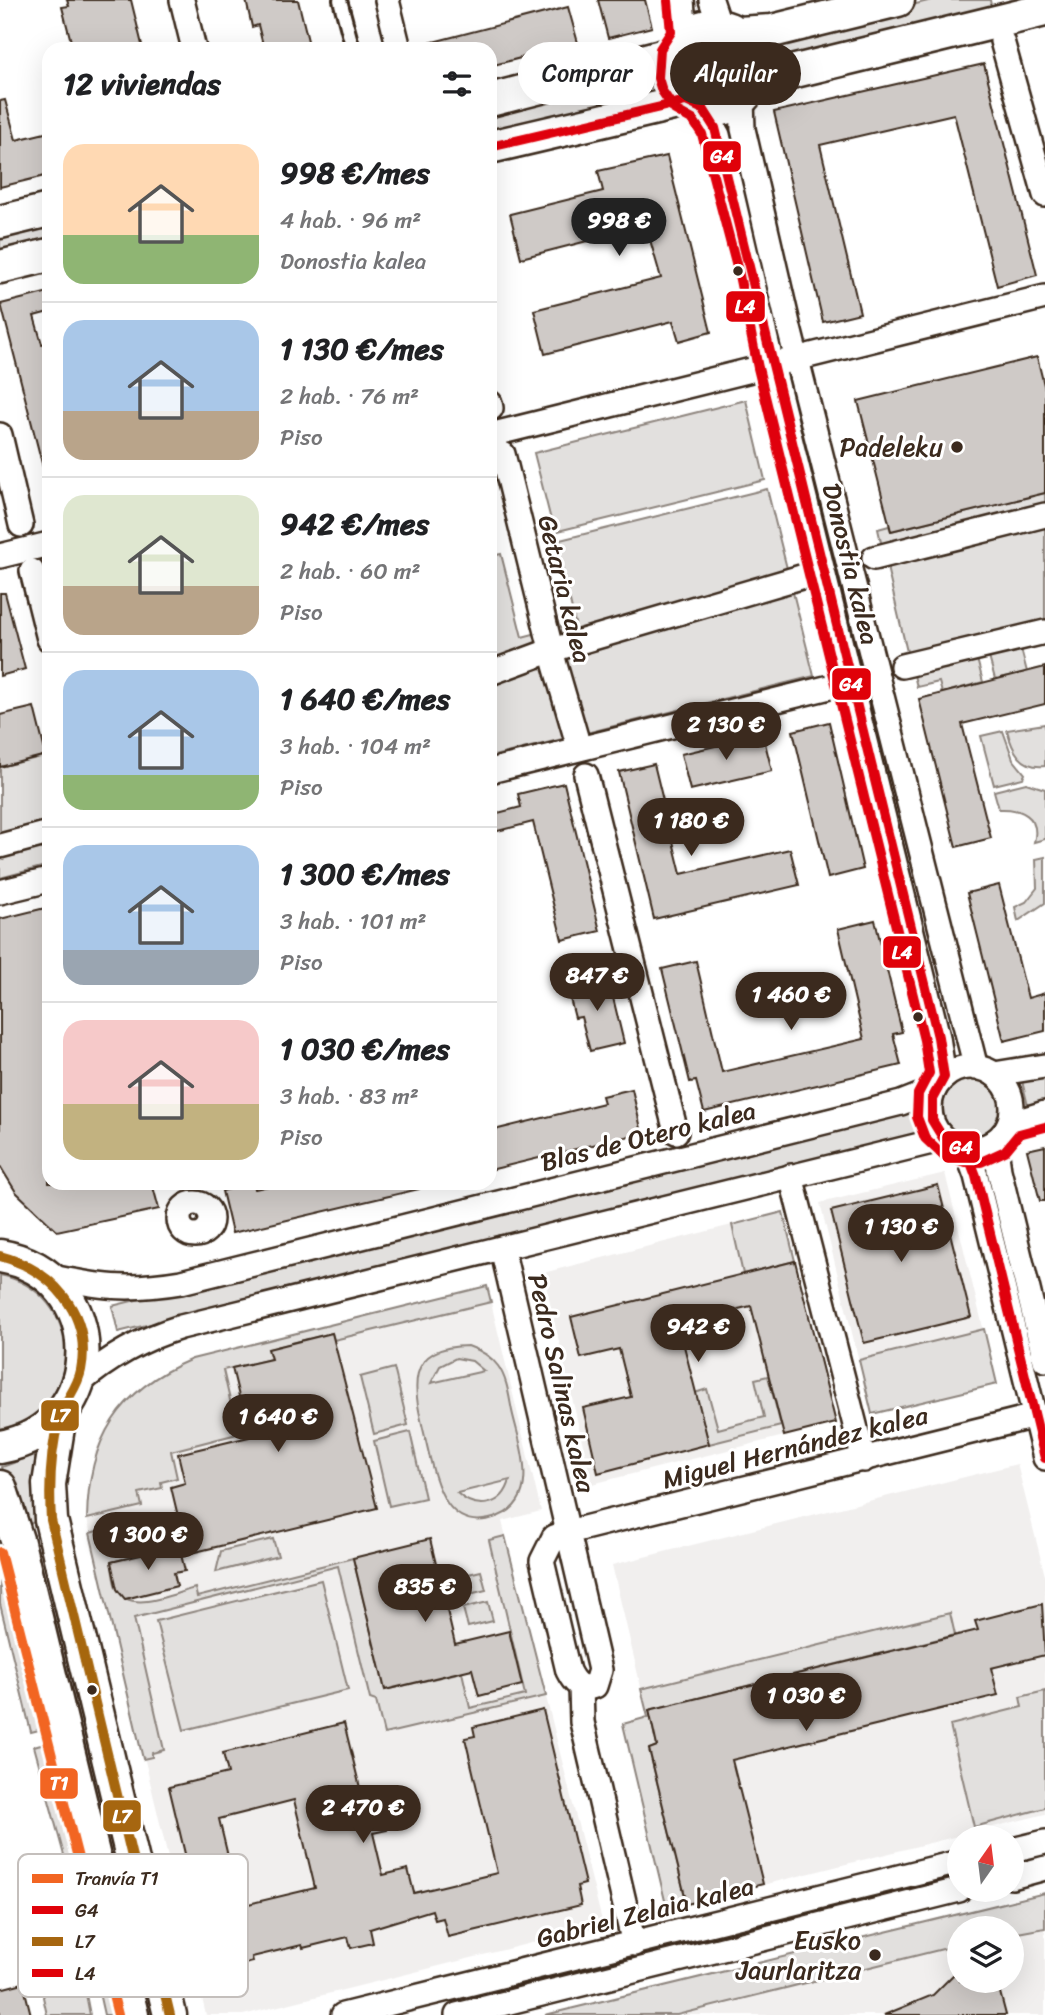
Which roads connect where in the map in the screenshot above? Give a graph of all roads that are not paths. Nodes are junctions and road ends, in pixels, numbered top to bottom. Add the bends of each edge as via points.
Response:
1 (182, 0) edge
2 (340, 0) edge
3 (387, 0) edge
4 (682, 0) edge
5 (898, 0) edge
6 (1045, 10) edge
7 (723, 20) edge
8 (1002, 41) dead end
9 (192, 42) edge
10 (351, 42) edge
11 (397, 42) edge
12 (679, 42) edge
13 (684, 42) edge
14 (746, 42) edge
15 (670, 48) edge
16 (801, 70) edge
17 (497, 98) edge
18 (694, 105) junction
19 (729, 105) edge
20 (746, 105) edge
21 (497, 147) edge
22 (1045, 195) edge
23 (42, 212) edge
24 (0, 222) edge
25 (42, 258) edge
26 (0, 267) edge
27 (1045, 297) edge
28 (798, 359) junction
29 (772, 365) junction
30 (0, 435) edge
31 (497, 444) edge
32 (497, 448) edge
33 (1045, 515) edge
34 (21, 525) dead end
35 (42, 546) edge
36 (0, 556) edge
37 (874, 558) dead end
38 (32, 571) dead end
39 (801, 577) dead end
40 (42, 611) edge
41 (1045, 632) edge
42 (552, 650) junction
43 (902, 666) dead end
44 (497, 671) edge
45 (850, 681) junction
46 (576, 737) dead end
47 (497, 769) edge
48 (586, 775) dead end
49 (42, 835) edge
50 (0, 846) edge
51 (42, 882) edge
52 (0, 892) edge
53 (1045, 1066) edge
54 (985, 1071) junction
55 (939, 1084) junction
56 (1045, 1113) edge
57 (676, 1132) dead end
58 (1002, 1132) junction
59 (944, 1139) junction
60 (966, 1149) junction
61 (790, 1176) junction
62 (0, 1231) edge
63 (502, 1248) junction
64 (24, 1265) edge
65 (1036, 1285) edge
66 (1045, 1360) edge
67 (77, 1385) junction
68 (60, 1415) junction
69 (1035, 1416) junction
70 (0, 1447) edge
71 (1045, 1458) edge
72 (864, 1460) junction
73 (0, 1487) edge
74 (568, 1532) junction
75 (581, 1686) junction
76 (1045, 1842) edge
77 (1024, 1847) edge
78 (93, 1854) edge
79 (131, 1854) edge
80 (947, 1865) edge
81 (1045, 1868) edge
82 (1024, 1874) edge
83 (947, 1893) edge
84 (634, 1944) junction
85 (128, 1997) edge
86 (166, 1997) edge
87 (132, 2015) edge
88 (170, 2015) edge
89 (343, 2015) edge
90 (457, 2015) edge

1 - 9 street
2 - 10 lane
3 - 11 street
4 - 12 street
5 - 7 main road via 772,31
6 - 16 main road
7 - 13 main road
7 - 14 main road
8 - 22 street
15 - 17 main road
18 - 19 main road via 723,109
18 - 21 main road
18 - 29 street, Donostia kalea via 718,135
20 - 28 street, Donostia kalea via 743,130
23 - 24 main road
25 - 26 main road
27 - 28 street
28 - 29 street
28 - 54 street, Donostia kalea
29 - 31 street
29 - 45 street, Donostia kalea
30 - 34 street
32 - 42 street, Getaria kalea
33 - 37 street
35 - 36 street
38 - 40 street
39 - 42 street
41 - 43 street
42 - 44 street
42 - 46 street, Getaria kalea
45 - 47 street
45 - 55 street, Donostia kalea via 938,1037
48 - 57 street
49 - 50 street
51 - 52 street
53 - 54 street
54 - 55 street via 954,1071
54 - 58 street via 1008,1091 1011,1102
55 - 59 street via 930,1117
55 - 64 street, Blas de Otero kalea via 896,1105 181,1282 106,1288
56 - 58 street
58 - 60 street via 981,1148
58 - 65 street
59 - 60 street
59 - 61 street
60 - 69 street
61 - 63 street
61 - 72 street
62 - 64 main road
63 - 67 street via 163,1332 113,1356
63 - 74 street, Pedro Salinas kalea
64 - 67 main road via 64,1295 77,1317 83,1351
65 - 66 street
67 - 68 main road
68 - 70 main road via 30,1438
68 - 79 main road via 49,1484 51,1520
69 - 71 street
69 - 72 street, Miguel Hernández kalea
72 - 74 street, Miguel Hernández kalea
73 - 78 main road via 18,1543
74 - 75 street, Pedro Salinas kalea via 600,1670 595,1686
74 - 75 street, Pedro Salinas kalea via 554,1537 542,1561 568,1671
75 - 84 street, Pedro Salinas kalea via 582,1721
76 - 77 street
80 - 84 street, Gabriel Zelaia kalea
81 - 82 street
83 - 90 street, Gabriel Zelaia kalea
84 - 89 street, Gabriel Zelaia kalea
85 - 87 main road
86 - 88 main road

